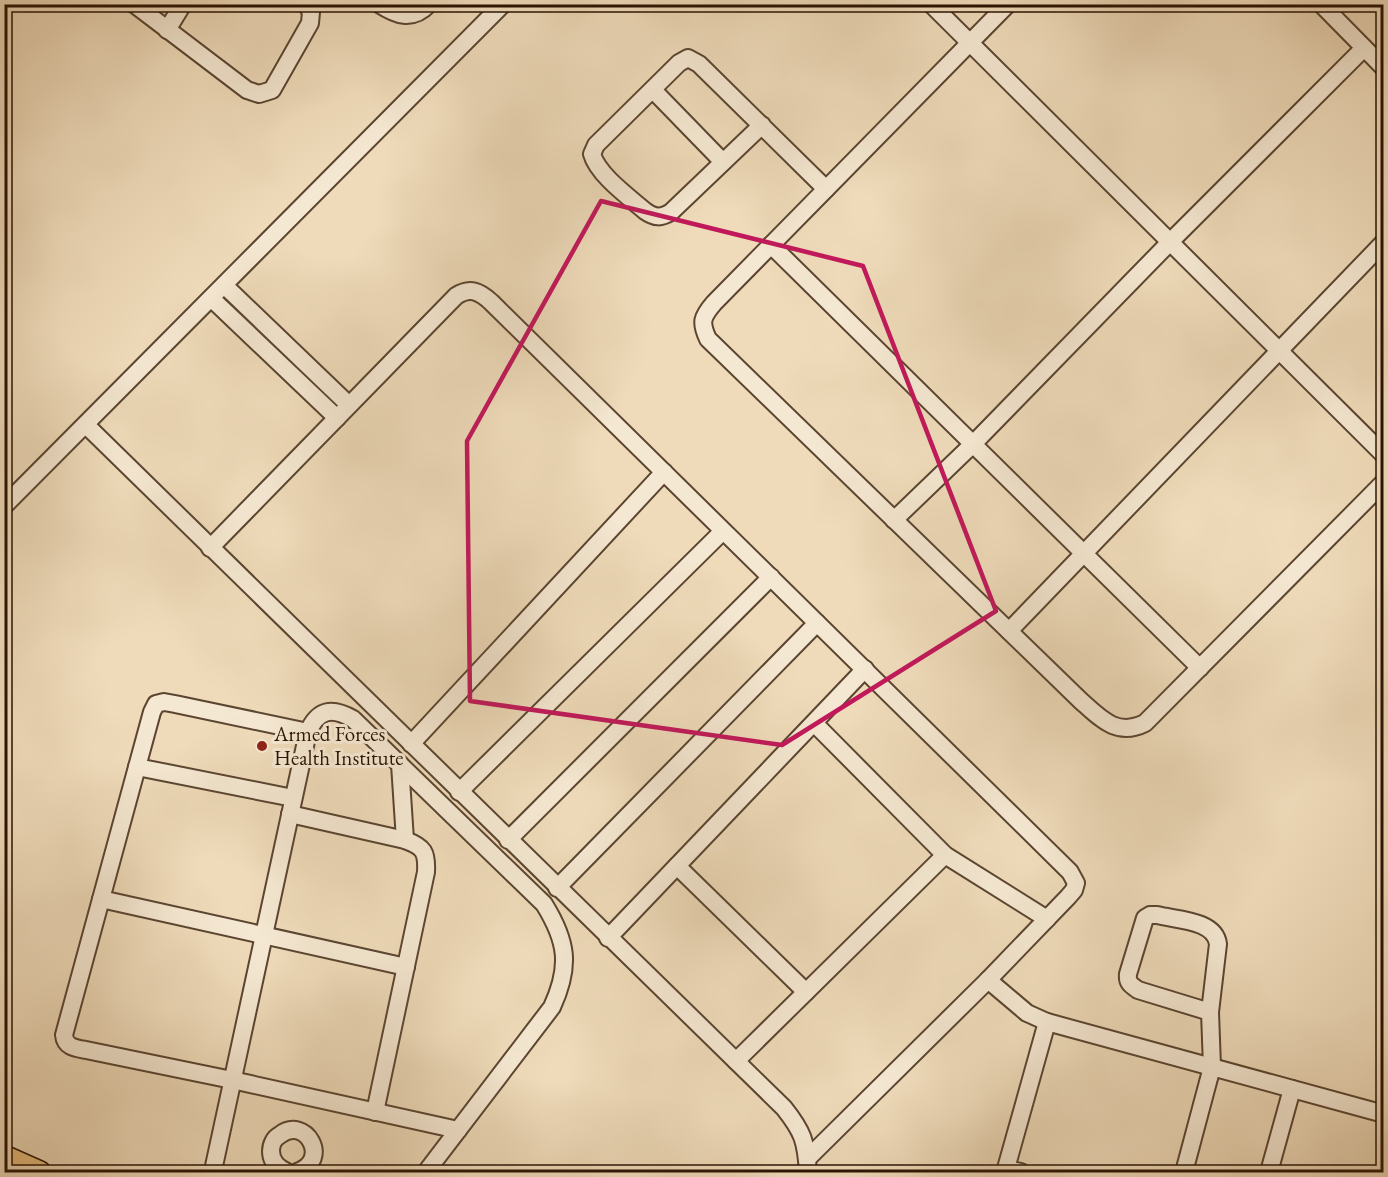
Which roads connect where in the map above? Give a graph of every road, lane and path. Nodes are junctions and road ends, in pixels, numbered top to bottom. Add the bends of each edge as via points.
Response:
1 (134, 4) edge
2 (183, 4) edge
3 (306, 4) edge
4 (379, 4) edge
5 (429, 4) edge
6 (504, 4) edge
7 (931, 4) edge
8 (1008, 4) edge
9 (1321, 4) edge
10 (167, 30) junction
11 (970, 43) junction
12 (1364, 48) junction
13 (1383, 68) edge
14 (652, 90) junction
15 (762, 125) junction
16 (723, 162) junction
17 (826, 189) junction
18 (1170, 242) junction
19 (1383, 242) edge
20 (771, 245) junction
21 (225, 286) junction
22 (212, 299) junction
23 (1278, 350) junction
24 (349, 405) junction
25 (337, 418) junction
26 (86, 426) junction
27 (972, 444) junction
28 (1383, 455) edge
29 (664, 472) junction
30 (1383, 482) edge
31 (4, 506) edge
32 (894, 520) junction
33 (723, 531) junction
34 (210, 548) junction
35 (1083, 553) junction
36 (771, 577) junction
37 (818, 623) junction
38 (1009, 632) junction
39 (1200, 668) junction
40 (865, 669) junction
41 (814, 723) junction
42 (308, 732) junction
43 (411, 744) junction
44 (400, 764) junction
45 (137, 767) junction
46 (459, 792) junction
47 (292, 806) junction
48 (405, 840) junction
49 (508, 840) junction
50 (945, 855) junction
51 (677, 866) junction
52 (557, 888) junction
53 (101, 899) junction
54 (1047, 920) junction
55 (264, 935) junction
56 (608, 938) junction
57 (406, 967) junction
58 (988, 980) junction
59 (806, 992) junction
60 (1210, 1012) junction
61 (1047, 1022) junction
62 (736, 1061) junction
63 (1212, 1067) junction
64 (232, 1080) junction
65 (1292, 1089) junction
66 (375, 1112) junction
67 (1383, 1114) edge
68 (458, 1130) junction
69 (4, 1156) edge
70 (808, 1166) edge
71 (1011, 1171) edge
72 (40, 1173) edge
73 (215, 1173) edge
74 (287, 1173) edge
75 (297, 1173) edge
76 (426, 1173) edge
77 (1184, 1173) edge
78 (1269, 1173) edge

1 - 10 street
2 - 10 street
3 - 10 street via 311,12 310,23 272,90 266,93 247,90
4 - 5 street via 402,16 417,14
6 - 21 street
7 - 11 street
8 - 11 street
9 - 12 street
11 - 17 street
11 - 18 street
12 - 13 street
12 - 18 street
14 - 15 street via 684,60 693,59
14 - 16 street
14 - 16 street via 593,149 598,167 645,211 659,217 671,212
15 - 16 street
15 - 17 street
17 - 20 street
18 - 23 street
18 - 27 street
19 - 23 street
20 - 27 street
20 - 32 street via 714,303 702,326 708,339
21 - 22 street
21 - 24 street
22 - 25 street
22 - 26 street
23 - 28 street
23 - 35 street
24 - 25 street
24 - 29 street via 456,296 473,290 491,302
25 - 34 street
26 - 31 street
26 - 34 street
27 - 32 street
27 - 35 street
29 - 33 street
29 - 43 street
30 - 39 street
32 - 38 street
33 - 36 street
33 - 46 street
34 - 43 street
35 - 38 street
35 - 39 street
36 - 37 street
36 - 49 street
37 - 40 street
37 - 52 street
38 - 39 street via 1101,719 1118,728 1133,729 1145,723
40 - 41 street
40 - 54 street via 1070,872 1076,883 1074,890
41 - 50 street
41 - 51 street
42 - 44 street via 320,714 342,713
42 - 45 street via 164,702 156,704 152,712
42 - 47 street
43 - 46 street
44 - 48 street
44 - 68 street via 544,904 556,922 565,951 566,969 552,1006
45 - 47 street
45 - 53 street
46 - 49 street
47 - 48 street
47 - 55 street
48 - 57 street via 423,850 426,857
49 - 52 street
50 - 54 street
50 - 59 street
51 - 56 street
51 - 59 street
52 - 56 street
53 - 55 street
53 - 64 street via 64,1041 86,1050
54 - 58 street
55 - 57 street
55 - 64 street
56 - 62 street
57 - 66 street
58 - 61 street via 1027,1013
58 - 70 street
59 - 62 street
60 - 60 street via 1217,936 1200,925 1157,915 1145,918 1128,974 1131,985
60 - 63 street
61 - 63 street
61 - 71 street
62 - 70 street via 798,1126
63 - 65 street
63 - 77 street
64 - 66 street
64 - 73 street
65 - 67 street
65 - 78 street
66 - 68 street
68 - 76 street
69 - 72 main road
74 - 75 street via 274,1163 272,1147 281,1133 297,1130 311,1140 314,1156

